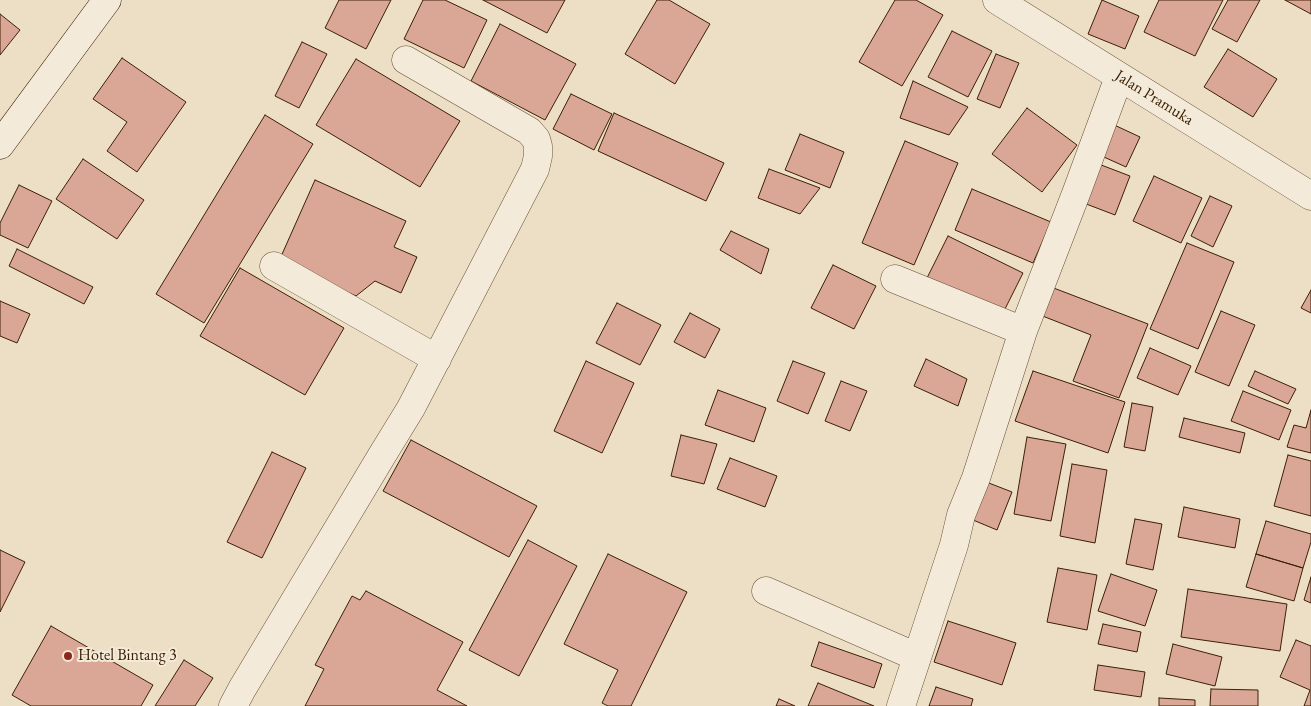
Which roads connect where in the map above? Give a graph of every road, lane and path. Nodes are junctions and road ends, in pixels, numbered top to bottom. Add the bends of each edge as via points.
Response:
1 (107, 0) edge
2 (997, 0) edge
3 (406, 60) dead end
4 (1119, 77) junction
5 (0, 145) edge
6 (1311, 196) edge
7 (274, 266) dead end
8 (895, 279) dead end
9 (1023, 331) junction
10 (437, 359) junction
11 (766, 591) dead end
12 (917, 657) junction
13 (233, 706) edge
14 (901, 706) edge

1 - 5 street
2 - 4 street, Jalan Pramuka
3 - 10 street via 529,131 538,146 535,168
4 - 6 street, Jalan Pramuka
4 - 9 street
7 - 10 street
8 - 9 street
9 - 12 street
10 - 13 street
11 - 12 street
12 - 14 street

